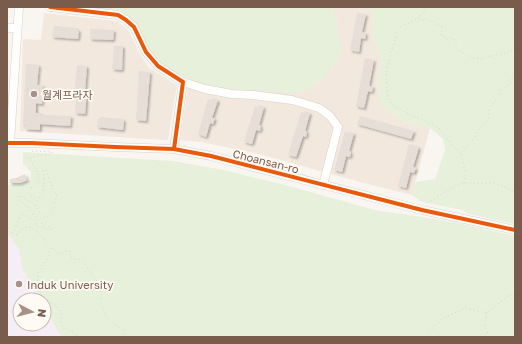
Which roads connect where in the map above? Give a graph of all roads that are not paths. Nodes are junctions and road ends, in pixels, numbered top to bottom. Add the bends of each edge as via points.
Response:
1 (19, 7) edge
2 (50, 7) edge
3 (7, 28) edge
4 (17, 28) junction
5 (183, 82) junction
6 (9, 143) edge
7 (174, 149) junction
8 (323, 185) junction
9 (515, 230) edge

1 - 4 street
2 - 5 street via 118,15 134,27 146,52 158,66
3 - 4 street
4 - 6 street
5 - 7 street
5 - 8 street via 232,94 292,100 319,108 330,116 338,127
6 - 7 street, Choansan-ro
7 - 8 street, Choansan-ro via 212,156
8 - 9 street, Choansan-ro

